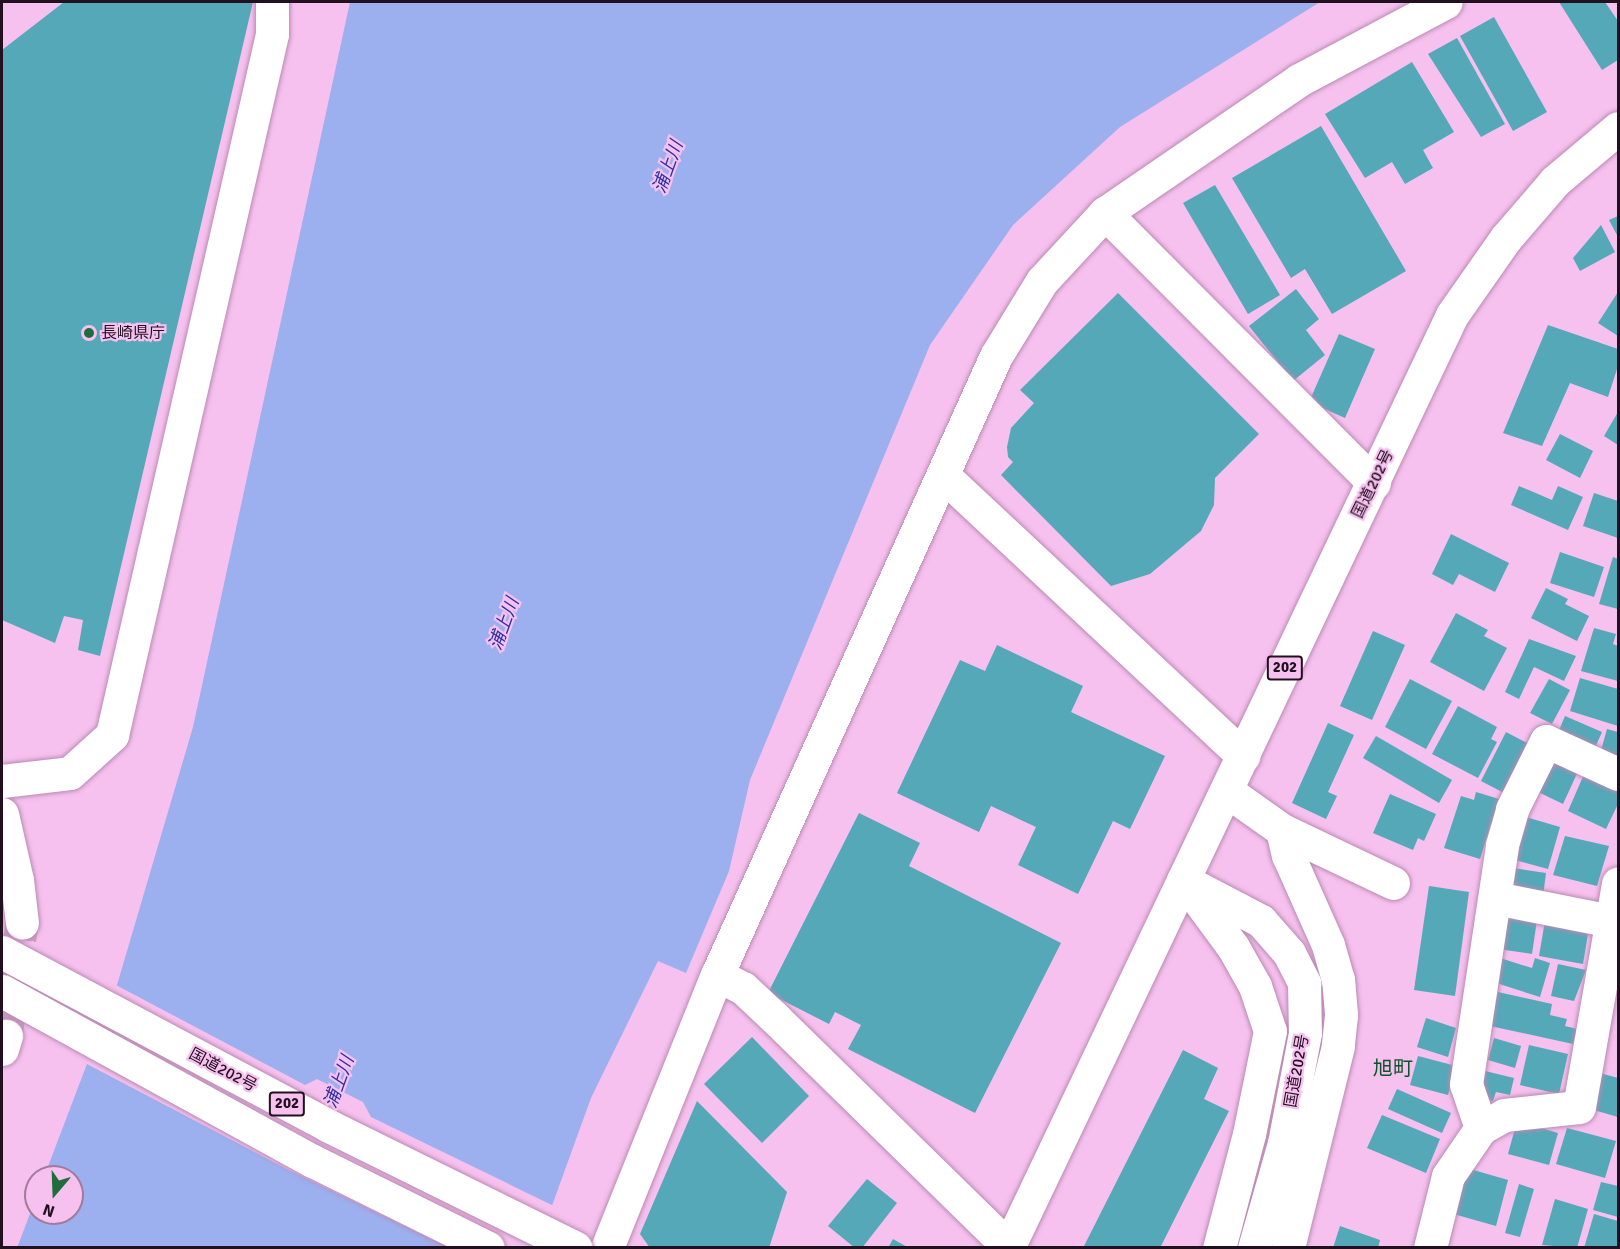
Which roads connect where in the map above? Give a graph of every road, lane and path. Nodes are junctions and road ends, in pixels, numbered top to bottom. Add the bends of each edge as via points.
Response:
1 (272, 2) edge
2 (1446, 2) edge
3 (1618, 128) edge
4 (1105, 213) junction
5 (944, 476) junction
6 (1374, 483) junction
7 (1243, 756) junction
8 (1618, 774) edge
9 (2, 781) edge
10 (1227, 791) junction
11 (2, 814) edge
12 (1282, 830) junction
13 (1183, 880) junction
14 (1392, 883) dead end
15 (1618, 883) edge
16 (1495, 898) junction
17 (1611, 921) junction
18 (22, 923) tunnel mouth
19 (2, 952) edge
20 (717, 975) junction
21 (2, 991) edge
22 (1481, 1128) junction
23 (612, 1246) edge
24 (1009, 1247) edge
25 (488, 1248) edge
26 (576, 1248) edge
27 (1220, 1248) edge
28 (1254, 1248) edge
29 (1288, 1248) edge
30 (1430, 1248) edge

1 - 9 main road via 272,34 112,735 70,773
2 - 4 main road via 1299,80
3 - 6 main road, 国道202号 / 202 via 1555,181 1506,238 1452,315
4 - 5 main road via 1042,281 996,356
4 - 6 main road
5 - 7 main road
5 - 20 main road
6 - 7 main road, 国道202号 / 202
7 - 10 main road, 国道202号 / 202
8 - 16 main road via 1546,741 1507,822
10 - 12 main road
10 - 13 main road, 国道202号 / 202
11 - 18 main road
12 - 14 main road
12 - 29 main road via 1288,855 1328,945 1338,979 1341,1015 1338,1046
13 - 24 main road, 国道202号 / 202
13 - 27 main road, 国道202号 via 1233,947 1255,986 1270,1031
13 - 28 main road, 国道202号 via 1261,921 1289,953 1304,983 1305,1033 1284,1143
15 - 17 main road
16 - 17 main road
16 - 22 main road via 1466,1084
17 - 22 main road via 1579,1107 1504,1115
19 - 26 main road, 国道202号 / 202, bridge via 328,1126
20 - 23 main road
20 - 24 main road via 744,988
21 - 25 main road, 202, bridge via 314,1161
22 - 30 main road via 1448,1176

